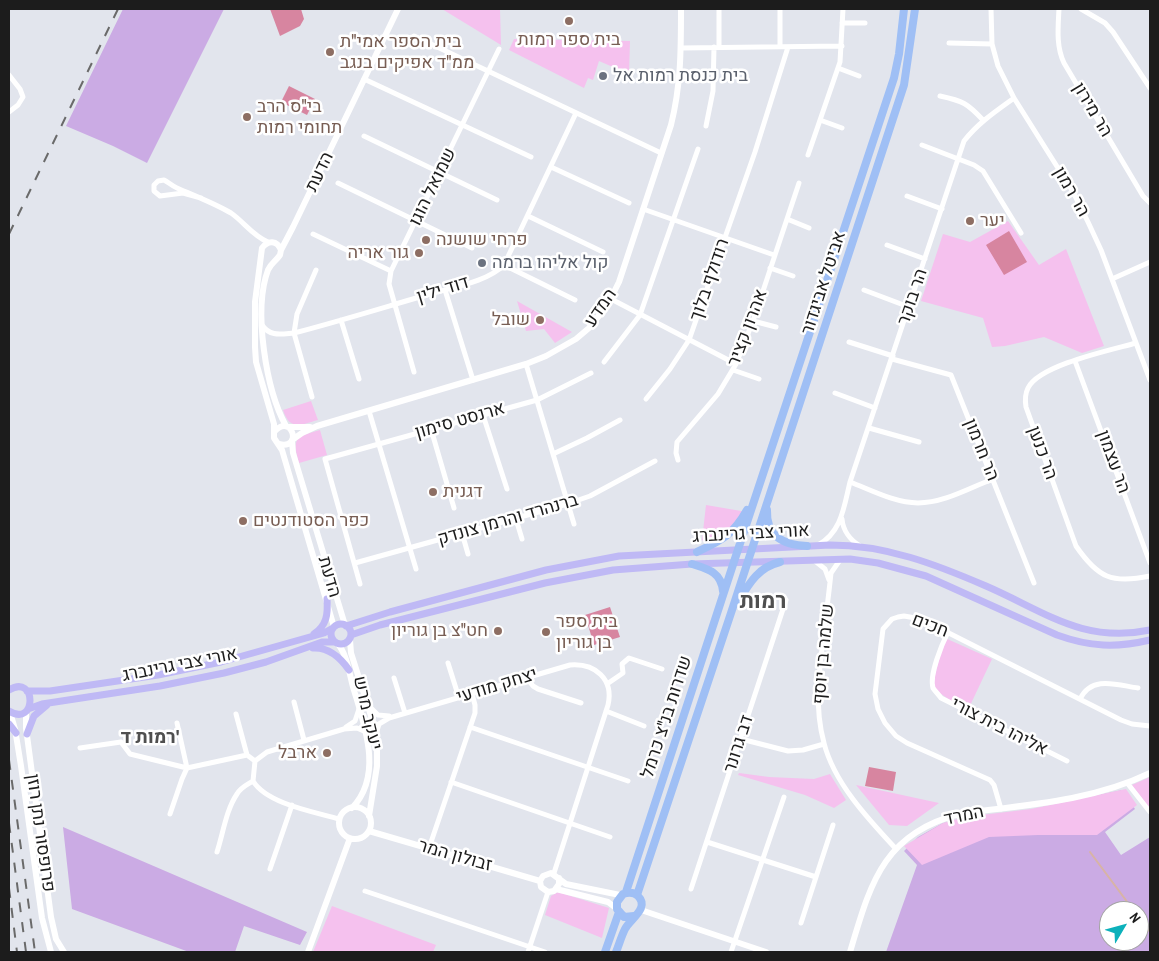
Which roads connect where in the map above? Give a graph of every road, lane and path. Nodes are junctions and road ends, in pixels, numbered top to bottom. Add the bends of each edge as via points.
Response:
1 (398, 9) edge
2 (681, 9) edge
3 (719, 9) edge
4 (780, 9) edge
5 (843, 9) edge
6 (904, 9) edge
7 (915, 9) edge
8 (991, 9) edge
9 (1059, 9) edge
10 (1081, 9) edge
11 (865, 23) dead end
12 (842, 24) junction
13 (414, 36) dead end
14 (949, 43) dead end
15 (992, 44) junction
16 (780, 46) junction
17 (788, 46) junction
18 (842, 46) junction
19 (716, 47) junction
20 (681, 48) junction
21 (499, 49) dead end
22 (838, 68) junction
23 (488, 71) junction
24 (9, 75) edge
25 (859, 76) dead end
26 (364, 79) junction
27 (1150, 88) edge
28 (940, 96) dead end
29 (1014, 98) junction
30 (9, 112) edge
31 (576, 113) junction
32 (820, 120) junction
33 (983, 120) junction
34 (463, 125) junction
35 (706, 126) dead end
36 (842, 128) dead end
37 (364, 136) dead end
38 (922, 145) dead end
39 (698, 149) dead end
40 (661, 153) junction
41 (808, 155) dead end
42 (531, 157) dead end
43 (958, 158) junction
44 (551, 167) junction
45 (440, 173) junction
46 (798, 182) dead end
47 (338, 183) dead end
48 (907, 196) dead end
49 (201, 198) junction
50 (496, 200) dead end
51 (629, 203) dead end
52 (1150, 203) edge
53 (643, 209) junction
54 (942, 209) junction
55 (528, 216) junction
56 (786, 219) junction
57 (416, 220) junction
58 (673, 220) junction
59 (293, 227) junction
60 (809, 228) dead end
61 (253, 232) junction
62 (1021, 233) dead end
63 (313, 234) dead end
64 (725, 238) junction
65 (270, 242) junction
66 (887, 245) dead end
67 (472, 248) dead end
68 (281, 250) junction
69 (262, 251) junction
70 (604, 252) dead end
71 (774, 256) junction
72 (926, 259) junction
73 (274, 261) junction
74 (1150, 262) edge
75 (504, 265) junction
76 (770, 268) junction
77 (316, 270) dead end
78 (391, 272) junction
79 (793, 276) dead end
80 (1112, 279) junction
81 (445, 290) junction
82 (864, 290) dead end
83 (611, 299) junction
84 (575, 300) dead end
85 (394, 305) junction
86 (909, 307) junction
87 (640, 315) junction
88 (341, 320) junction
89 (753, 321) junction
90 (262, 325) junction
91 (776, 327) dead end
92 (294, 333) junction
93 (275, 334) junction
94 (689, 340) junction
95 (850, 342) dead end
96 (1136, 343) junction
97 (263, 346) junction
98 (892, 358) junction
99 (1075, 361) junction
100 (604, 362) dead end
101 (526, 364) junction
102 (734, 367) junction
103 (414, 372) dead end
104 (590, 372) dead end
105 (359, 379) dead end
106 (759, 379) dead end
107 (473, 380) junction
108 (1150, 380) edge
109 (835, 393) dead end
110 (312, 397) dead end
111 (646, 399) dead end
112 (537, 400) junction
113 (875, 408) junction
114 (368, 411) junction
115 (483, 415) junction
116 (620, 420) dead end
117 (316, 426) junction
118 (287, 427) junction
119 (868, 428) junction
120 (431, 429) junction
121 (275, 431) junction
122 (292, 441) junction
123 (919, 442) dead end
124 (279, 444) junction
125 (378, 444) junction
126 (553, 454) junction
127 (678, 460) dead end
128 (655, 461) dead end
129 (992, 479) junction
130 (850, 482) junction
131 (507, 490) dead end
132 (757, 493) junction
133 (768, 500) junction
134 (567, 504) junction
135 (454, 508) dead end
136 (842, 516) junction
137 (516, 519) junction
138 (574, 524) dead end
139 (462, 533) junction
140 (522, 539) dead end
141 (807, 546) junction
142 (816, 546) junction
143 (862, 546) junction
144 (410, 548) junction
145 (752, 549) junction
146 (737, 550) junction
147 (697, 552) junction
148 (468, 554) dead end
149 (840, 560) junction
150 (815, 561) junction
151 (780, 562) junction
152 (355, 563) junction
153 (732, 563) junction
154 (748, 563) junction
155 (1150, 563) edge
156 (692, 564) junction
157 (416, 569) dead end
158 (1150, 576) edge
159 (1034, 583) dead end
160 (360, 584) dead end
161 (830, 586) junction
162 (723, 592) junction
163 (327, 599) junction
164 (786, 600) dead end
165 (731, 613) junction
166 (345, 625) junction
167 (334, 628) junction
168 (1150, 630) edge
169 (948, 632) junction
170 (350, 637) junction
171 (307, 638) junction
172 (1150, 640) edge
173 (336, 643) junction
174 (305, 649) junction
175 (448, 663) dead end
176 (662, 669) dead end
177 (349, 670) junction
178 (526, 677) junction
179 (394, 678) dead end
180 (607, 684) junction
181 (1138, 688) dead end
182 (9, 690) edge
183 (27, 691) junction
184 (472, 694) junction
185 (459, 698) junction
186 (1080, 700) junction
187 (294, 702) dead end
188 (366, 702) junction
189 (52, 703) junction
190 (581, 703) dead end
191 (359, 706) junction
192 (27, 710) junction
193 (606, 711) junction
194 (9, 712) edge
195 (404, 713) junction
196 (236, 714) dead end
197 (395, 716) junction
198 (177, 722) dead end
199 (9, 724) edge
200 (644, 726) dead end
201 (1150, 726) edge
202 (470, 727) junction
203 (344, 729) junction
204 (366, 732) junction
205 (16, 733) junction
206 (27, 734) junction
207 (375, 736) junction
208 (741, 739) junction
209 (304, 740) junction
210 (824, 744) junction
211 (80, 748) dead end
212 (247, 755) junction
213 (255, 761) junction
214 (1067, 761) dead end
215 (588, 767) junction
216 (188, 768) junction
217 (1150, 773) edge
218 (253, 781) junction
219 (628, 781) dead end
220 (451, 782) junction
221 (1128, 784) junction
222 (784, 798) dead end
223 (292, 805) junction
224 (352, 808) junction
225 (1001, 809) junction
226 (1150, 812) edge
227 (170, 814) dead end
228 (369, 816) junction
229 (339, 819) junction
230 (570, 823) junction
231 (832, 825) dead end
232 (369, 830) junction
233 (610, 837) dead end
234 (350, 838) junction
235 (706, 842) junction
236 (429, 848) junction
237 (896, 849) junction
238 (217, 852) dead end
239 (763, 860) junction
240 (270, 869) dead end
241 (556, 876) junction
242 (816, 877) junction
243 (540, 881) junction
244 (556, 889) junction
245 (691, 889) dead end
246 (365, 891) dead end
247 (548, 892) junction
248 (623, 894) junction
249 (637, 895) junction
250 (641, 910) junction
251 (618, 911) junction
252 (634, 916) junction
253 (801, 923) dead end
254 (735, 942) junction
255 (529, 950) edge
256 (51, 952) edge
257 (64, 952) edge
258 (308, 952) edge
259 (544, 952) edge
260 (605, 952) edge
261 (616, 952) edge
262 (732, 952) edge
263 (766, 952) edge
264 (850, 952) edge

1 - 26 street, הדעת
2 - 20 street, המדע
3 - 19 street
4 - 16 street
5 - 12 street
6 - 132 main road, אביטל אביגדור via 894,78
7 - 133 main road, אביטל אביגדור via 904,85
8 - 15 street, הר רמון
9 - 52 street, הר מירון via 1059,53
10 - 27 street via 1109,27
11 - 12 street
12 - 18 street
13 - 23 street
14 - 15 street
15 - 29 street, הר רמון via 998,66
16 - 17 street
16 - 19 street
17 - 18 street
17 - 64 street, רודולף בלוך
18 - 22 street
19 - 20 street
19 - 35 street via 713,91
20 - 40 street, המדע via 676,104
21 - 23 street, שמואל הוגו
22 - 25 street
22 - 32 street
23 - 31 street
23 - 34 street, שמואל הוגו
24 - 30 street via 22,97
26 - 34 street
26 - 59 street, הדעת
28 - 33 street via 970,106
29 - 33 street, הר בוקר
29 - 80 street, הר רמון via 1077,200
31 - 40 street
31 - 44 street
32 - 36 street
32 - 41 street
33 - 43 street, הר בוקר via 964,141
34 - 42 street
34 - 45 street, שמואל הוגו
37 - 45 street
38 - 43 street
39 - 58 street
40 - 53 street, המדע
43 - 54 street, הר בוקר
43 - 62 street via 984,171
44 - 51 street
44 - 55 street
45 - 50 street
45 - 57 street, שמואל הוגו
46 - 56 street, אהרון קציר
47 - 57 street
48 - 54 street
49 - 49 street via 164,180 154,185 154,191 160,196 183,193
49 - 61 street via 232,214
53 - 58 street
53 - 83 street, המדע
54 - 72 street, הר בוקר
55 - 70 street
55 - 75 street
56 - 60 street
56 - 71 street, אהרון קציר
57 - 67 street
57 - 78 street, שמואל הוגו
58 - 64 street
58 - 87 street
59 - 65 street, הדעת via 284,236
59 - 68 street, הדעת
61 - 65 street
61 - 69 street
63 - 78 street
64 - 71 street
64 - 94 street, רודולף בלוך
65 - 68 street via 278,244
65 - 69 street
66 - 72 street
68 - 73 street via 279,258
69 - 73 street via 265,259
69 - 121 street via 254,302 254,347
71 - 76 street, אהרון קציר
72 - 86 street, הר בוקר
73 - 90 street via 265,282
74 - 80 street
75 - 81 street, דוד ילין via 491,275
75 - 84 street
76 - 79 street
76 - 89 street, אהרון קציר
77 - 92 street via 297,314
78 - 85 street, שמואל הוגו via 389,284
80 - 96 street, הר רמון
81 - 85 street, דוד ילין
81 - 107 street
82 - 86 street
83 - 87 street
83 - 101 street, המדע via 579,336 556,351
85 - 88 street, דוד ילין
85 - 103 street, שמואל הוגו
86 - 98 street, הר בוקר
87 - 94 street
87 - 100 street
88 - 92 street, דוד ילין
88 - 105 street
89 - 91 street
89 - 102 street, אהרון קציר
90 - 93 street via 267,332
90 - 97 street
92 - 93 street, דוד ילין
92 - 110 street
93 - 97 street
94 - 102 street
94 - 111 street, רודולף בלוך
95 - 98 street
96 - 99 street, הר כנען
96 - 108 street, הר רמון
97 - 118 street via 272,387
98 - 113 street, הר בוקר
98 - 129 street, הר חרמון via 951,375
99 - 155 street, הר עצמון
99 - 158 street, הר כנען via 1049,370 1036,379 1028,388 1026,407 1076,546 1086,560 1098,572 1112,579
101 - 107 street, המדע
101 - 112 street
102 - 106 street
102 - 127 street, אהרון קציר via 718,394 677,442
104 - 112 street, ארנסט סימון
107 - 114 street, המדע
109 - 113 street
112 - 115 street, ארנסט סימון
112 - 126 street
113 - 119 street, הר בוקר
114 - 117 street, המדע
114 - 125 street
115 - 120 street, ארנסט סימון
115 - 131 street
116 - 126 street
117 - 118 street, המדע
117 - 122 street, המדע
118 - 121 street via 281,426
118 - 122 street via 293,434
119 - 123 street
119 - 130 street, הר בוקר
120 - 125 street, ארנסט סימון
120 - 135 street
121 - 124 street via 274,438
122 - 124 street via 287,445
122 - 166 street, הדעת via 295,462
124 - 163 street, הדעת
125 - 144 street
125 - 152 street, ארנסט סימון via 325,459
126 - 134 street
128 - 134 street, ברנהרד והרמן צונדק via 590,496
129 - 130 street via 946,497 917,503 892,498
129 - 159 street, הר חרמון
130 - 136 street, הר בוקר
132 - 146 main road, אביטל אביגדור
132 - 147 main road via 736,528 719,542
133 - 141 main road via 767,518 777,537 792,545
133 - 145 main road, אביטל אביגדור
134 - 137 street, ברנהרד והרמן צונדק
134 - 138 street
136 - 142 street, הר בוקר via 832,534
136 - 143 street via 847,534
137 - 139 street, ברנהרד והרמן צונדק
137 - 140 street
139 - 144 street, ברנהרד והרמן צונדק
139 - 148 street
141 - 142 main road, אורי צבי גרינברג
141 - 145 main road, אורי צבי גרינברג
142 - 143 main road, אורי צבי גרינברג
143 - 168 main road, אורי צבי גרינברג via 902,554 932,565 1078,628 1108,634
144 - 152 street, ברנהרד והרמן צונדק
144 - 157 street
145 - 146 main road, אורי צבי גרינברג
145 - 154 main road, אביטל אביגדור
146 - 147 main road, אורי צבי גרינברג
146 - 153 main road, שדרות בנ"צ כרמל
147 - 166 main road, אורי צבי גרינברג via 619,556 546,570
149 - 150 main road, אורי צבי גרינברג
149 - 161 street, שלמה בן יוסף via 833,568
149 - 172 main road, אורי צבי גרינברג via 878,563 926,576 1077,642 1128,645
150 - 151 main road, אורי צבי גרינברג
150 - 161 street, שלמה בן יוסף via 825,569
151 - 154 main road, אורי צבי גרינברג
151 - 165 main road via 759,571
152 - 160 street
153 - 154 main road, אורי צבי גרינברג
153 - 156 main road, אורי צבי גרינברג
153 - 162 main road, שדרות בנ"צ כרמל
154 - 165 main road, שדרות בנ"צ כרמל
156 - 162 main road via 715,573
156 - 170 main road, אורי צבי גרינברג via 613,570 545,583 380,625
161 - 210 street, שלמה בן יוסף via 818,681
162 - 248 main road, שדרות בנ"צ כרמל
163 - 167 street, הדעת
163 - 171 main road via 325,622
164 - 208 street, דב גרונר
165 - 249 main road, שדרות בנ"צ כרמל
166 - 167 main road
166 - 170 main road via 350,630
167 - 171 main road, אורי צבי גרינברג
167 - 173 main road via 332,637
169 - 186 street, חכים
169 - 214 street, אליהו בית צורי via 938,655 933,682 941,698
169 - 225 street, חכים via 910,617 898,617 886,624 875,694 878,709 896,736 990,780
170 - 173 main road via 343,644
170 - 188 street, יעקב מרש via 351,652
171 - 183 main road, אורי צבי גרינברג via 230,660 158,675 50,691
173 - 174 main road, אורי צבי גרינברג via 326,641
173 - 177 street, יעקב מרש via 343,651
174 - 177 main road via 324,648
174 - 189 main road, אורי צבי גרינברג via 224,673
175 - 185 street
176 - 180 street via 629,658 622,664 623,673
177 - 191 street, יעקב מרש
178 - 180 street, יצחק מודעי via 582,664 599,673
178 - 184 street, יצחק מודעי
178 - 190 street via 538,689
179 - 195 street
180 - 193 street via 610,698
181 - 186 street via 1096,684
182 - 183 main road, אורי צבי גרינברג via 16,687
183 - 192 main road via 31,698
184 - 185 street, יצחק מודעי
184 - 202 street via 476,704
185 - 195 street, יצחק מודעי
186 - 201 street, חכים via 1121,720
187 - 209 street
188 - 197 street via 378,715
188 - 207 street, יעקב מרש
189 - 192 main road, אורי צבי גרינברג
189 - 206 main road via 34,716
191 - 203 street via 355,721
191 - 204 street, יעקב מרש
192 - 194 main road, אורי צבי גרינברג via 18,714
192 - 206 street, פרופסור נתן רוזן
193 - 200 street
193 - 215 street
194 - 205 street, פרופסור נתן רוזן
195 - 197 street, יצחק מודעי
196 - 212 street
197 - 207 street, יצחק מודעי via 379,724
198 - 216 street
199 - 205 main road
202 - 215 street
202 - 220 street
203 - 204 street via 356,728
203 - 209 street
204 - 224 street, יעקב מרש via 368,771 361,795
205 - 256 street, פרופסור נתן רוזן via 42,918
206 - 257 street, פרופסור נתן רוזן via 51,917 56,939
207 - 228 street, יעקב מרש via 377,766
208 - 210 street via 788,751
208 - 235 street, דב גרונר
209 - 213 street via 267,752
210 - 237 street, שלמה בן יוסף via 847,789
211 - 216 street via 121,742 130,754
212 - 213 street
212 - 216 street
213 - 218 street
215 - 219 street
215 - 230 street
216 - 227 street
217 - 221 street, המרד
218 - 223 street via 261,790
218 - 238 street via 237,793
220 - 230 street
220 - 236 street
221 - 225 street, המרד via 1065,800
221 - 226 street
222 - 239 street
223 - 229 street
223 - 240 street
224 - 228 street via 362,809
224 - 229 street via 344,811
225 - 237 street, המרד via 947,817 913,835
228 - 232 street
229 - 234 street via 342,833
230 - 233 street
230 - 241 street
231 - 242 street
232 - 234 street via 363,837
232 - 236 street, זבולון המר
234 - 258 street
235 - 239 street
235 - 245 street, דב גרונר
236 - 243 street, זבולון המר
237 - 264 street, המרד via 872,885
239 - 242 street
239 - 254 street
241 - 243 street via 545,874
241 - 244 street via 559,884
241 - 248 street via 566,884
242 - 253 street
243 - 247 street
244 - 247 street
244 - 251 street via 608,902
246 - 255 street
247 - 255 street
248 - 249 main road
248 - 251 main road via 617,902
249 - 250 main road
250 - 252 main road
250 - 254 street
251 - 252 main road via 628,918
251 - 260 main road
252 - 261 main road
254 - 262 street
254 - 263 street
255 - 259 street

